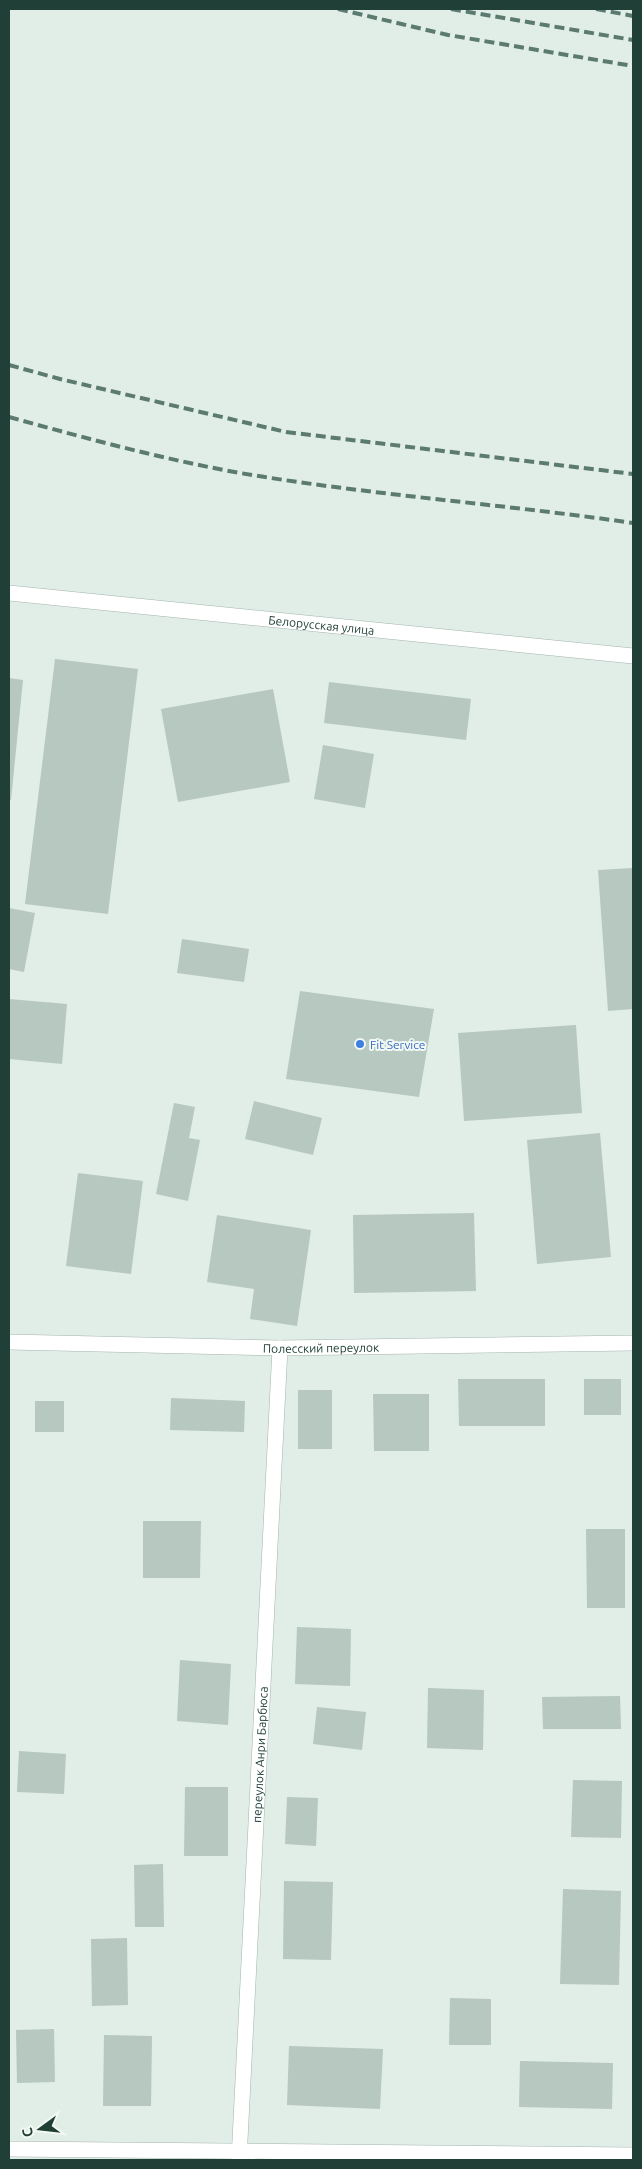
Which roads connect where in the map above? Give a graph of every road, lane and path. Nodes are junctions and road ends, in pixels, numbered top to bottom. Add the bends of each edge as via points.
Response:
1 (9, 593) edge
2 (633, 656) edge
3 (9, 1342) edge
4 (633, 1343) edge
5 (280, 1348) junction
6 (9, 2149) edge
7 (239, 2155) edge
8 (633, 2155) edge

1 - 2 street, Белорусская улица
3 - 5 street, Полесский переулок
4 - 5 street, Полесский переулок
5 - 7 street, переулок Анри Барбюса
6 - 7 street
7 - 8 street

